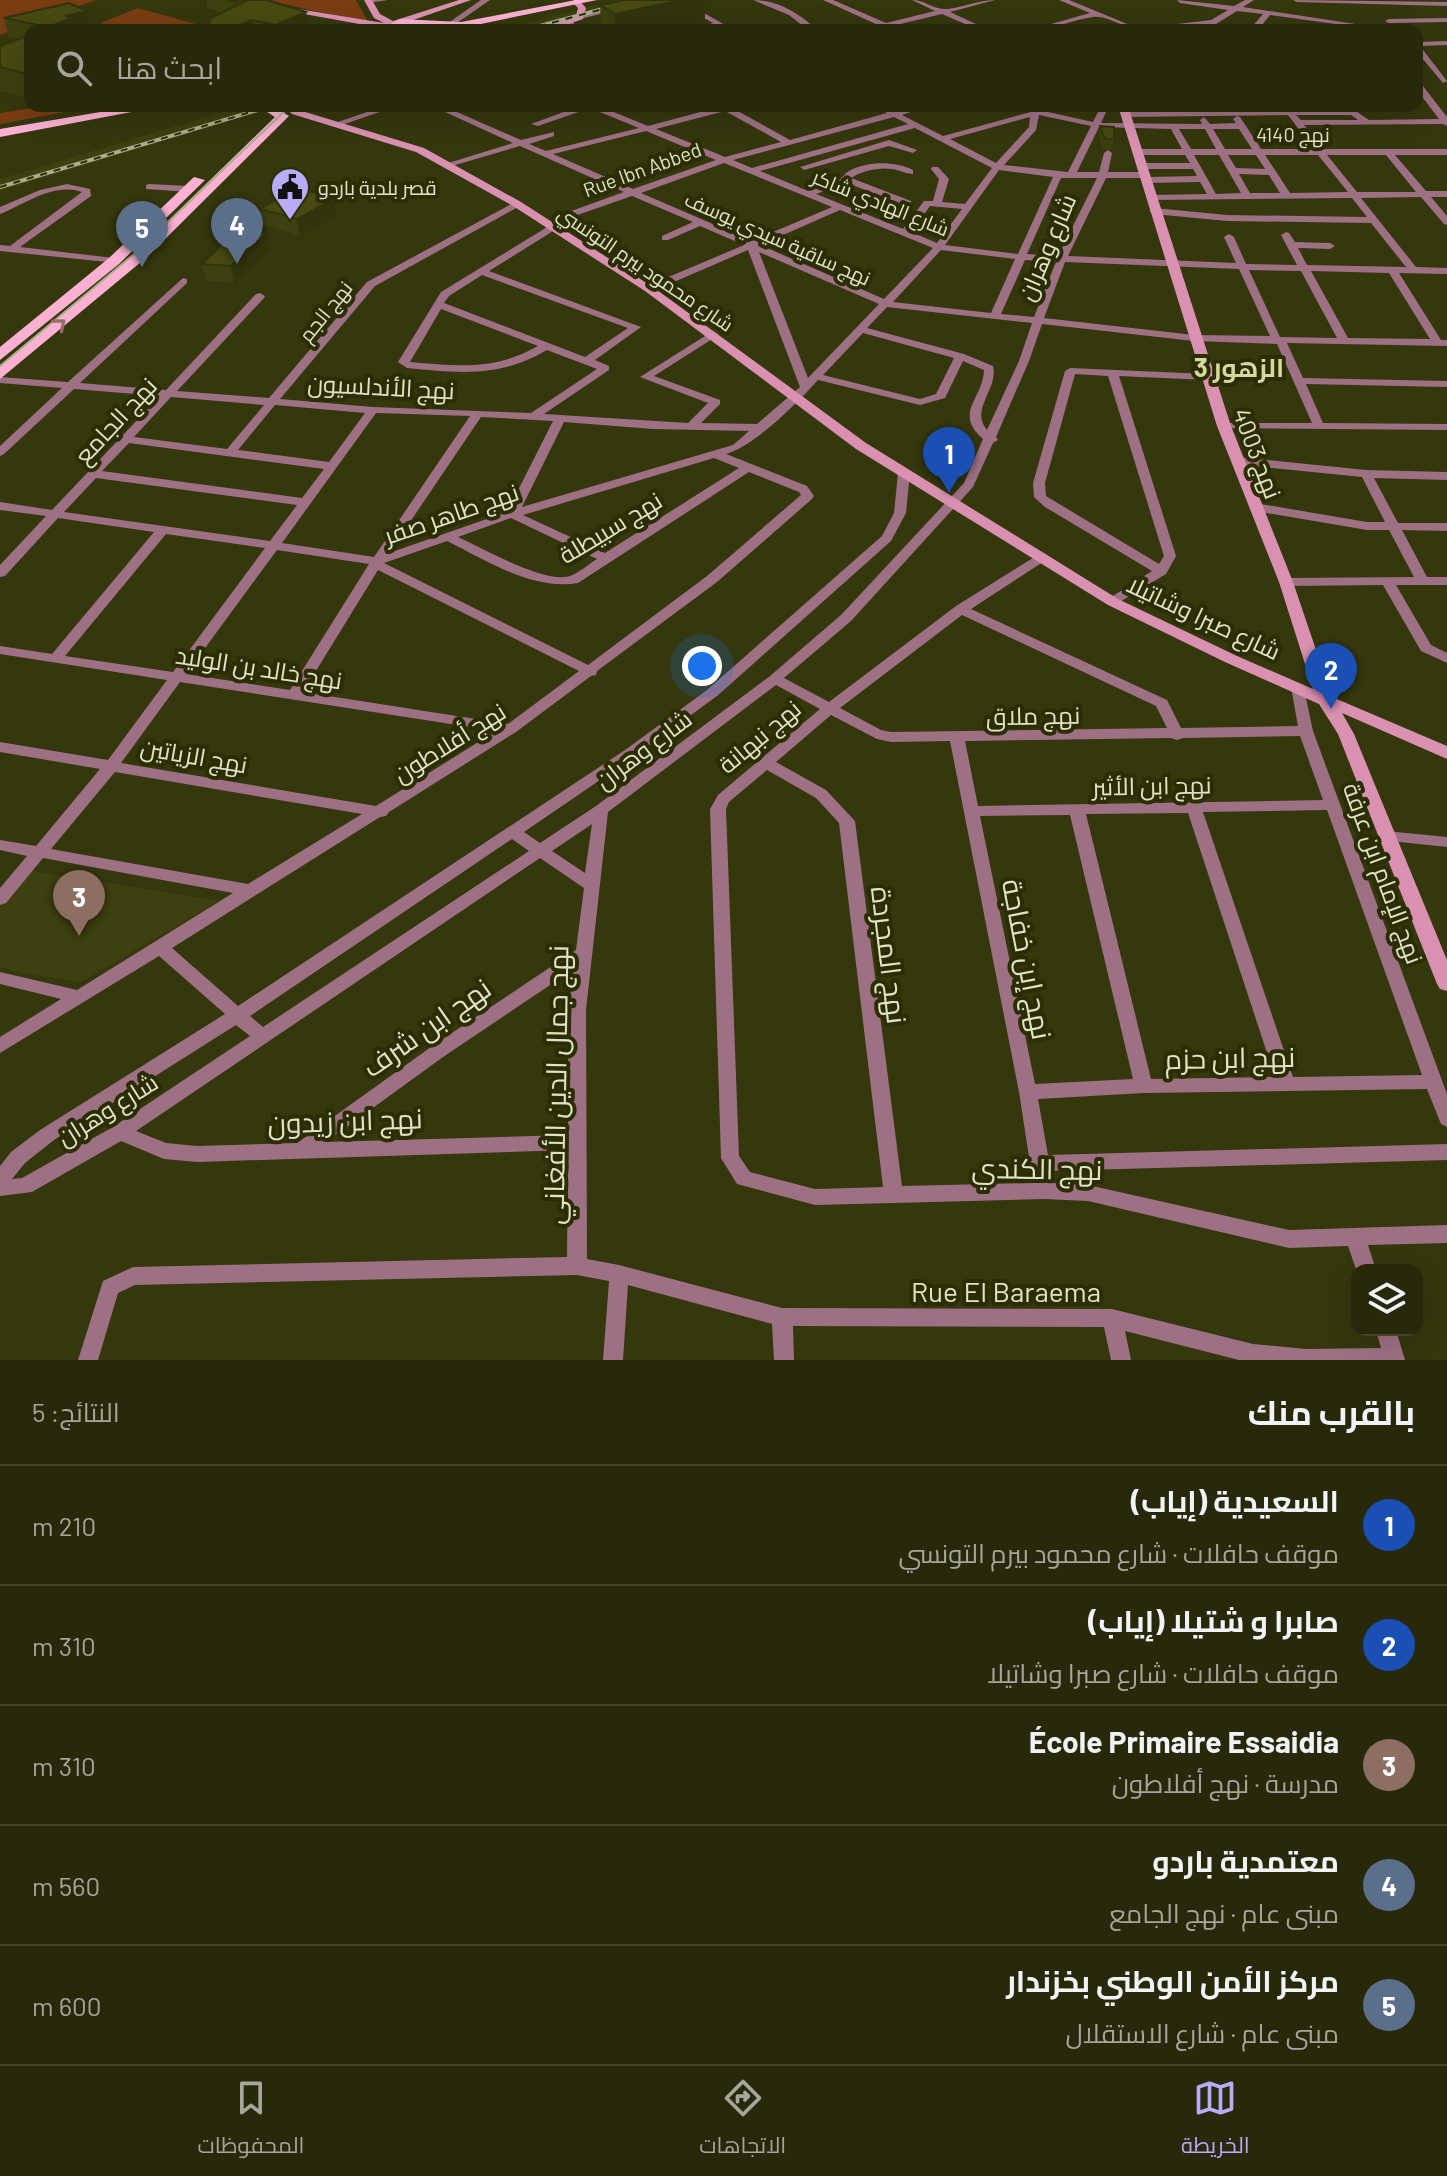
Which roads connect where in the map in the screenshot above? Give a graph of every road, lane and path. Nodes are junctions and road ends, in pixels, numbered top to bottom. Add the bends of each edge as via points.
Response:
1 (368, 0) edge
2 (384, 0) edge
3 (459, 0) edge
4 (467, 0) edge
5 (475, 0) edge
6 (486, 0) edge
7 (592, 0) edge
8 (610, 0) edge
9 (654, 0) edge
10 (676, 0) edge
11 (757, 0) edge
12 (827, 0) edge
13 (916, 0) edge
14 (991, 0) edge
15 (1063, 0) edge
16 (1250, 0) edge
17 (1297, 0) edge
18 (1447, 4) edge
19 (577, 6) edge
20 (1178, 6) edge
21 (272, 7) edge
22 (1234, 10) junction
23 (943, 12) junction
24 (1097, 14) junction
25 (1267, 14) junction
26 (1351, 17) dead end
27 (1429, 20) junction
28 (1447, 20) edge
29 (1389, 21) dead end
30 (567, 23) joint
31 (375, 24) edge
32 (385, 24) edge
33 (393, 24) edge
34 (393, 24) edge
35 (444, 24) edge
36 (444, 24) edge
37 (455, 24) edge
38 (458, 24) edge
39 (564, 24) edge
40 (719, 24) edge
41 (806, 24) edge
42 (885, 24) edge
43 (891, 24) edge
44 (971, 24) edge
45 (1058, 24) edge
46 (1123, 24) edge
47 (1202, 24) edge
48 (1258, 24) edge
49 (1333, 24) edge
50 (1357, 24) edge
51 (1447, 42) edge
52 (1423, 47) edge
53 (1423, 49) edge
54 (1447, 53) edge
55 (1423, 54) edge
56 (1432, 66) junction
57 (1447, 67) edge
58 (1446, 84) edge
59 (1423, 88) edge
60 (1423, 94) edge
61 (1433, 106) junction
62 (1447, 106) edge
63 (94, 112) edge
64 (109, 112) edge
65 (264, 112) edge
66 (274, 112) edge
67 (305, 112) edge
68 (376, 112) edge
69 (449, 112) edge
70 (572, 112) edge
71 (606, 112) edge
72 (709, 112) edge
73 (737, 112) edge
74 (890, 112) edge
75 (902, 112) edge
76 (1034, 112) edge
77 (1043, 112) edge
78 (1102, 112) edge
79 (1126, 112) edge
80 (1164, 112) edge
81 (1217, 112) edge
82 (1233, 112) edge
83 (1290, 112) edge
84 (1353, 112) edge
85 (894, 114) junction
86 (1037, 114) junction
87 (1202, 114) junction
88 (361, 117) junction
89 (59, 120) junction
90 (1446, 122) edge
91 (1097, 123) junction
92 (1298, 123) junction
93 (1368, 123) junction
94 (535, 124) dead end
95 (333, 125) junction
96 (915, 125) junction
97 (1130, 126) junction
98 (1173, 126) junction
99 (1207, 126) junction
100 (1241, 126) junction
101 (647, 128) junction
102 (0, 130) edge
103 (357, 131) junction
104 (551, 134) dead end
105 (942, 139) junction
106 (788, 142) junction
107 (521, 144) junction
108 (913, 150) dead end
109 (1220, 151) junction
110 (1140, 152) junction
111 (1187, 152) junction
112 (1258, 152) junction
113 (1323, 152) junction
114 (1388, 152) junction
115 (1447, 152) edge
116 (1108, 153) dead end
117 (544, 154) junction
118 (724, 160) junction
119 (448, 166) junction
120 (1195, 166) junction
121 (997, 167) junction
122 (935, 169) dead end
123 (755, 170) junction
124 (1233, 171) junction
125 (910, 172) dead end
126 (1271, 172) junction
127 (1146, 174) junction
128 (1058, 175) junction
129 (1103, 175) junction
130 (769, 176) junction
131 (1071, 176) junction
132 (1203, 179) junction
133 (847, 180) junction
134 (149, 187) dead end
135 (189, 189) junction
136 (631, 191) junction
137 (810, 193) junction
138 (1447, 194) edge
139 (1421, 195) junction
140 (1213, 196) junction
141 (1247, 196) junction
142 (1287, 196) junction
143 (1356, 196) junction
144 (1151, 197) junction
145 (908, 203) dead end
146 (937, 203) junction
147 (517, 204) junction
148 (840, 207) junction
149 (968, 207) junction
150 (0, 211) edge
151 (1154, 211) junction
152 (1375, 220) junction
153 (1447, 222) edge
154 (699, 223) junction
155 (552, 225) junction
156 (905, 233) junction
157 (1229, 237) dead end
158 (665, 238) dead end
159 (751, 246) junction
160 (1330, 246) dead end
161 (939, 247) junction
162 (6, 249) edge
163 (1022, 257) junction
164 (1065, 259) junction
165 (114, 261) junction
166 (1173, 265) junction
167 (1244, 267) junction
168 (1304, 269) junction
169 (1392, 270) junction
170 (1413, 270) junction
171 (480, 271) junction
172 (1447, 271) edge
173 (183, 281) dead end
174 (649, 289) junction
175 (260, 296) dead end
176 (437, 304) junction
177 (886, 304) junction
178 (995, 316) junction
179 (1040, 321) junction
180 (862, 330) junction
181 (713, 334) junction
182 (1194, 338) junction
183 (1279, 341) junction
184 (1345, 342) junction
185 (1443, 343) edge
186 (547, 345) junction
187 (0, 355) edge
188 (960, 356) junction
189 (588, 360) junction
190 (1112, 372) junction
191 (815, 376) junction
192 (0, 377) edge
193 (1207, 377) junction
194 (1299, 381) junction
195 (1447, 384) edge
196 (68, 387) junction
197 (801, 392) junction
198 (169, 395) junction
199 (273, 402) junction
200 (373, 410) junction
201 (477, 414) junction
202 (533, 416) junction
203 (560, 419) junction
204 (692, 426) junction
205 (1224, 426) junction
206 (1319, 426) junction
207 (1447, 427) edge
208 (760, 428) junction
209 (127, 439) junction
210 (992, 440) junction
211 (0, 452) edge
212 (230, 452) junction
213 (715, 454) junction
214 (1237, 461) junction
215 (331, 466) junction
216 (746, 468) junction
217 (904, 473) junction
218 (94, 474) junction
219 (1366, 474) junction
220 (1447, 476) edge
221 (303, 502) junction
222 (953, 502) junction
223 (0, 506) edge
224 (1255, 507) junction
225 (55, 514) junction
226 (512, 514) junction
227 (1396, 527) junction
228 (1447, 527) edge
229 (163, 530) junction
230 (446, 536) junction
231 (270, 546) junction
232 (1041, 557) junction
233 (605, 558) junction
234 (377, 562) junction
235 (1161, 571) junction
236 (0, 573) edge
237 (1422, 581) junction
238 (1447, 581) edge
239 (1286, 582) junction
240 (1388, 582) junction
241 (1113, 602) junction
242 (961, 609) junction
243 (1426, 648) junction
244 (1447, 648) edge
245 (0, 650) edge
246 (56, 658) junction
247 (1447, 659) edge
248 (591, 672) junction
249 (174, 676) junction
250 (775, 679) junction
251 (1298, 687) junction
252 (295, 694) junction
253 (1324, 698) junction
254 (829, 709) junction
255 (511, 729) junction
256 (1306, 731) junction
257 (1177, 735) junction
258 (957, 738) junction
259 (0, 747) edge
260 (1447, 753) edge
261 (767, 763) junction
262 (112, 765) junction
263 (1334, 805) junction
264 (1194, 808) junction
265 (601, 810) junction
266 (1077, 810) junction
267 (972, 811) junction
268 (381, 812) junction
269 (513, 832) junction
270 (1386, 836) junction
271 (1447, 842) edge
272 (0, 845) edge
273 (542, 850) junction
274 (37, 851) junction
275 (591, 885) junction
276 (252, 891) junction
277 (0, 899) edge
278 (160, 947) junction
279 (581, 955) junction
280 (0, 978) edge
281 (1447, 984) edge
282 (79, 997) junction
283 (238, 1015) junction
284 (261, 1036) junction
285 (0, 1046) edge
286 (1437, 1078) edge
287 (1287, 1085) junction
288 (1144, 1086) junction
289 (1028, 1092) junction
290 (1447, 1119) edge
291 (120, 1132) junction
292 (577, 1142) junction
293 (304, 1148) junction
294 (1447, 1152) edge
295 (730, 1158) joint
296 (1039, 1163) junction
297 (0, 1188) edge
298 (1044, 1191) junction
299 (894, 1195) junction
300 (1447, 1234) edge
301 (1355, 1237) junction
302 (1364, 1264) edge
303 (577, 1266) junction
304 (619, 1274) junction
305 (782, 1317) junction
306 (1112, 1318) junction
307 (1388, 1336) edge
308 (1254, 1357) edge
309 (1395, 1359) edge
310 (88, 1360) edge
311 (613, 1360) edge
312 (784, 1360) edge
313 (1121, 1360) edge

1 - 2 street
1 - 32 main road
3 - 33 street
4 - 34 main road
5 - 35 main road
6 - 36 street
7 - 19 main road
8 - 19 main road
9 - 19 street
10 - 40 street
11 - 41 street
12 - 42 street
13 - 23 street
14 - 23 street
15 - 24 street
16 - 22 street
17 - 18 street
19 - 30 main road
19 - 37 main road
19 - 38 main road
20 - 22 street
21 - 31 main road
22 - 25 street
22 - 47 street
23 - 43 street
23 - 44 street
24 - 45 street
24 - 46 street
25 - 48 street
25 - 49 street
26 - 50 street
27 - 28 street
27 - 29 street
27 - 51 street
30 - 39 main road
51 - 52 street
53 - 54 street
55 - 56 street
56 - 57 street
56 - 58 street
58 - 59 street
60 - 61 street
61 - 62 street
61 - 90 street
63 - 89 main road
64 - 89 main road
65 - 135 main road
192 -> 66 main road via 142,254 283,116
67 - 95 main road, شارع محمود بيرم التونسي
68 - 88 street
69 - 107 street, نهج ساقية سيدي يوسف
70 - 94 street
71 - 101 street, شارع الهادي شاكر
72 - 101 street
73 - 106 street
74 - 85 street
75 - 85 street, Rue Ibn Abbed
76 - 86 street
77 - 86 street
78 - 91 street
79 - 97 main road, نهج 4003
80 - 87 street
81 - 87 street
82 - 100 street
83 - 92 street
84 - 93 street
85 - 96 street
85 - 106 street, Rue Ibn Abbed
86 - 91 street
86 - 105 street
86 - 121 street, نهج طاهر صفر via 1033,128
87 - 99 street
88 - 95 street
88 - 103 street
89 - 102 main road
90 - 93 street
91 - 97 street
91 - 131 street
92 - 93 street
92 - 113 street
95 - 103 main road, شارع محمود بيرم التونسي
96 - 105 street
96 - 123 street
97 - 98 street
97 - 110 main road, نهج 4003
98 - 99 street
98 - 111 street
99 - 100 street
99 - 109 street
100 - 112 street
101 - 117 street
101 - 118 street, شارع الهادي شاكر
103 - 119 main road, شارع محمود بيرم التونسي via 407,145
104 - 107 street
105 - 121 street
106 - 118 street, Rue Ibn Abbed
107 - 117 street, نهج ساقية سيدي يوسف
107 - 119 street
108 - 130 street via 889,143
109 - 111 street, نهج 4140
109 - 112 street, نهج 4140
109 - 124 street
110 - 111 street, نهج 4140
110 - 127 main road, نهج 4003
111 - 120 street
112 - 113 street, نهج 4140
112 - 126 street
113 - 114 street, نهج 4140
113 - 143 street
114 - 115 street, نهج 4140
114 - 139 street
116 - 129 street, شارع وهران
117 - 136 street, نهج ساقية سيدي يوسف
118 - 123 street, شارع الهادي شاكر
118 - 136 street, Rue Ibn Abbed
119 - 147 main road, شارع محمود بيرم التونسي
120 - 127 street
120 - 132 street
121 - 128 street
121 - 149 street, نهج طاهر صفر
122 - 146 street via 944,179
123 - 130 street, شارع الهادي شاكر
124 - 126 street
124 - 141 street
125 - 133 street via 886,165 852,172
126 - 142 street
127 - 129 street
127 - 132 street
127 - 144 main road, نهج 4003
128 - 131 street
128 - 163 street
129 - 131 street
129 - 164 street, شارع وهران
130 - 137 street, شارع الهادي شاكر
132 - 140 street
133 - 137 street
133 - 145 street
134 - 135 street
135 - 165 main road
136 - 154 street, نهج ساقية سيدي يوسف
136 - 155 street, Rue Ibn Abbed
137 - 148 street, شارع الهادي شاكر
138 - 139 street
139 - 143 street
139 - 153 street
140 - 141 street
140 - 144 street
141 - 142 street
142 - 143 street
143 - 152 street
144 - 151 main road, نهج 4003
146 - 149 street
146 - 156 street via 923,205
147 - 155 main road, شارع محمود بيرم التونسي
147 - 199 street, نهج الجم via 371,284
148 - 156 street, شارع الهادي شاكر
148 - 159 street
149 - 161 street, نهج طاهر صفر
150 - 162 street via 58,189 87,191
151 - 152 street via 1227,218
151 - 166 main road, نهج 4003
152 - 170 street
154 - 158 street
154 - 159 street, نهج ساقية سيدي يوسف
155 - 171 street, Rue Ibn Abbed
155 - 174 main road, شارع محمود بيرم التونسي
156 - 161 street, شارع الهادي شاكر
157 - 167 street
159 - 174 street
159 - 177 street, نهج ساقية سيدي يوسف
159 - 197 street
160 - 168 street via 1289,240
161 - 163 street, شارع الهادي شاكر
161 - 177 street, نهج طاهر صفر
162 - 165 street
163 - 164 street, شارع الهادي شاكر
163 - 178 street
164 - 166 street, شارع الهادي شاكر
164 - 179 street, شارع وهران
165 - 187 main road
166 - 167 street, شارع الهادي شاكر
166 - 182 main road, نهج 4003
167 - 168 street, شارع الهادي شاكر
167 - 183 street
168 - 169 street, شارع الهادي شاكر
168 - 184 street
169 - 170 street, شارع الهادي شاكر
169 - 185 street
170 - 172 street, شارع الهادي شاكر
171 - 176 street, Rue Ibn Abbed
171 - 189 street via 636,327
173 - 196 street
174 - 181 main road, شارع محمود بيرم التونسي
175 - 198 street, نهج الجامع
176 - 186 street
176 - 186 street, Rue Ibn Abbed via 404,364 493,370
177 - 178 street, نهج ساقية سيدي يوسف
177 - 180 street, نهج طاهر صفر
178 - 179 street, نهج ساقية سيدي يوسف
179 - 182 street, نهج ساقية سيدي يوسف
179 - 210 street, شارع وهران
180 - 188 street
180 - 191 street, نهج طاهر صفر
181 - 197 main road, شارع محمود بيرم التونسي
181 - 204 street via 645,378 716,402
182 - 183 street, نهج ساقية سيدي يوسف
182 - 193 main road, نهج 4003
183 - 184 street, نهج ساقية سيدي يوسف
183 - 194 street
184 - 185 street, نهج ساقية سيدي يوسف
186 - 189 street
188 - 191 street via 941,396 930,402
188 - 210 street via 989,368 974,418 977,430
189 - 202 street via 605,368
190 - 193 street
190 - 235 street via 1170,556
190 - 235 street via 1069,373 1038,491 1049,504
191 - 197 street, نهج طاهر صفر
192 - 196 street, نهج الأندلسيون
193 - 205 main road, نهج 4003
194 - 195 street
194 - 206 street
196 - 198 street, نهج الأندلسيون
196 - 211 street
197 - 208 street, نهج طاهر صفر
197 - 217 main road, شارع محمود بيرم التونسي
198 - 199 street, نهج الأندلسيون
198 - 209 street, نهج الجامع
199 - 200 street, نهج الأندلسيون
199 - 212 street, نهج الجم
200 - 201 street, نهج الأندلسيون
200 - 215 street
201 - 202 street, نهج الأندلسيون
201 - 234 street
202 - 203 street, نهج الأندلسيون
203 - 204 street, نهج الأندلسيون
203 - 226 street
204 - 208 street, نهج الأندلسيون
205 - 206 street
205 - 214 main road, نهج 4003
206 - 207 street
208 - 213 street, نهج طاهر صفر via 741,444
209 - 212 street
209 - 218 street, نهج الجامع
210 - 222 street, شارع وهران
212 - 215 street
213 - 216 street, نهج أفلاطون
213 - 226 street, نهج طاهر صفر
214 - 219 street
214 - 224 main road, نهج 4003
215 - 221 street
216 - 233 street, نهج سبيطلة
216 - 248 street, نهج أفلاطون via 803,489 808,496
217 - 222 main road, شارع محمود بيرم التونسي
217 - 269 street via 900,513 887,538 712,693
218 - 221 street
218 - 225 street, نهج الجامع
219 - 220 street
219 - 227 street
221 - 231 street
222 - 232 main road, شارع صبرا وشاتيلا
222 - 250 street, شارع وهران via 846,618
223 - 225 street, نهج طاهر صفر
224 - 227 street
224 - 239 main road, نهج 4003
225 - 229 street, نهج طاهر صفر
225 - 236 street, نهج الجامع
226 - 230 street, نهج طاهر صفر
226 - 233 street
227 - 228 street
227 - 237 street
229 - 231 street, نهج طاهر صفر
229 - 246 street
230 - 233 street, نهج سبيطلة via 560,582 573,580
230 - 234 street, نهج طاهر صفر
231 - 234 street, نهج طاهر صفر
231 - 249 street
232 - 241 main road, شارع صبرا وشاتيلا
232 - 242 street, نهج نبهانة
234 - 248 street
234 - 252 street
235 - 241 street
237 - 238 street
237 - 240 street
239 - 240 street
239 - 253 main road, نهج 4003
240 - 243 street
241 - 251 main road, شارع صبرا وشاتيلا
242 - 254 street, نهج نبهانة
242 - 257 street via 1162,703
243 - 244 street
243 - 247 street
245 - 246 street, نهج خالد بن الوليد
246 - 249 street, نهج خالد بن الوليد
248 - 255 street, نهج أفلاطون
249 - 252 street, نهج خالد بن الوليد
249 - 262 street
250 - 254 street, نهج ملاق
250 - 265 street, شارع وهران
251 - 253 main road, شارع صبرا وشاتيلا
251 - 256 street, نهج الإمام ابن عرفة
252 - 255 street, نهج خالد بن الوليد
253 - 260 main road, شارع صبرا وشاتيلا
253 - 270 main road, نهج 4003 via 1346,734
254 - 258 street, نهج ملاق via 883,736
254 - 261 street, نهج نبهانة
255 - 268 street, نهج أفلاطون
256 - 257 street, نهج ملاق
256 - 263 street, نهج الإمام ابن عرفة
257 - 258 street, نهج ملاق
258 - 267 street, نهج إبن خفاجة
259 - 262 street, نهج الزياتين
261 - 295 street, نهج نبهانة via 731,789 718,809
261 - 299 street, نهج المجردة via 821,794 847,821
262 - 268 street, نهج الزياتين
262 - 274 street
263 - 264 street, نهج ابن الأثير
263 - 286 street, نهج الإمام ابن عرفة
264 - 266 street, نهج ابن الأثير
264 - 287 street
265 - 273 street, شارع وهران
265 - 275 street, نهج جمال الدين الأفغاني
266 - 267 street, نهج ابن الأثير
266 - 288 street
267 - 289 street, نهج إبن خفاجة
268 - 276 street, نهج أفلاطون
269 - 273 street
269 - 283 street
270 - 271 street
270 - 281 main road, نهج 4003
272 - 274 street
273 - 275 street
273 - 284 street, شارع وهران
274 - 276 street
274 - 277 street
275 - 279 street, نهج جمال الدين الأفغاني
276 - 278 street, نهج أفلاطون
278 - 282 street, نهج أفلاطون
278 - 283 street
279 - 292 street, نهج جمال الدين الأفغاني
279 - 293 street, نهج ابن شرف
280 - 282 street
282 - 285 street, نهج أفلاطون
283 - 284 street
283 - 297 street via 47,1135 11,1165
284 - 291 street, شارع وهران
286 - 287 street, نهج ابن حزم
286 - 290 street, نهج الإمام ابن عرفة
287 - 288 street, نهج ابن حزم
288 - 289 street, نهج ابن حزم
289 - 296 street, نهج إبن خفاجة
291 - 293 street, نهج ابن زيدون via 175,1152
291 - 297 street, شارع وهران via 25,1186
292 - 293 street, نهج ابن زيدون
292 - 303 street, نهج جمال الدين الأفغاني
294 - 296 street
295 - 299 street, نهج الكندي via 744,1178 801,1195
296 - 298 street, نهج إبن خفاجة
298 - 299 street, نهج الكندي
298 - 301 street, نهج الكندي via 1106,1195 1269,1237
300 - 301 street, نهج الكندي
301 - 302 street
303 - 304 street, Rue El Baraema
303 - 310 street, Rue El Baraema via 133,1276 110,1287
304 - 305 street, Rue El Baraema
304 - 311 street
305 - 306 street, Rue El Baraema
305 - 312 street
306 - 308 street, Rue El Baraema
306 - 313 street
307 - 309 street
308 - 309 street, Rue El Baraema

